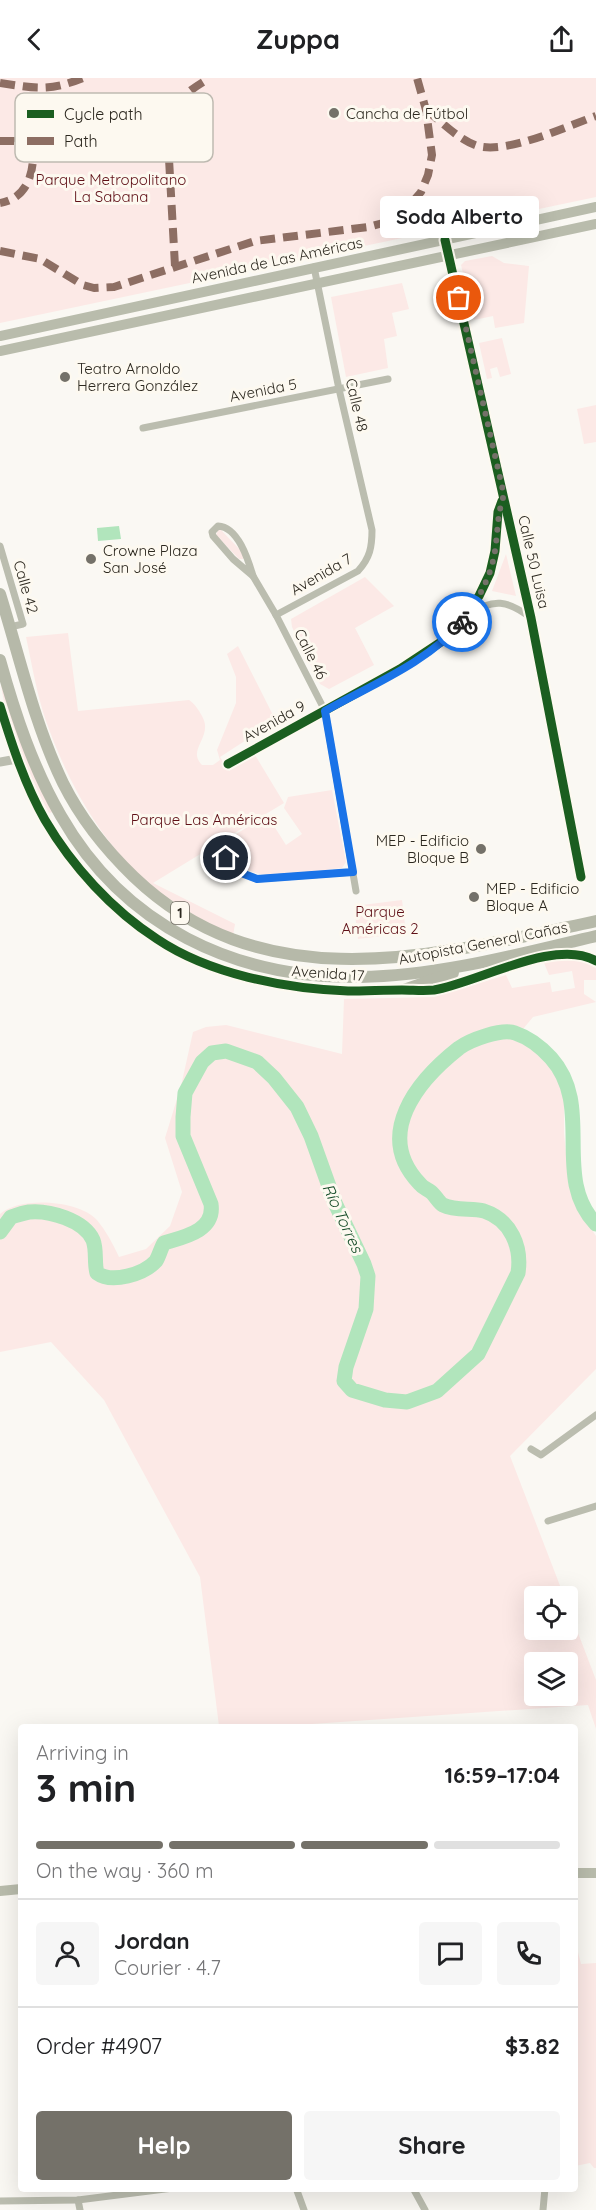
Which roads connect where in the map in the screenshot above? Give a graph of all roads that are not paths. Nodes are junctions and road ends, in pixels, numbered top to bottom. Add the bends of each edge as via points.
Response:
1 (596, 207) edge
2 (596, 224) edge
3 (445, 240) junction
4 (449, 255) junction
5 (314, 267) junction
6 (317, 283) junction
7 (0, 336) edge
8 (0, 351) edge
9 (388, 378) dead end
10 (339, 388) junction
11 (143, 428) dead end
12 (504, 495) junction
13 (0, 546) edge
14 (372, 548) joint
15 (252, 576) junction
16 (0, 594) edge
17 (276, 615) junction
18 (467, 615) junction
19 (531, 618) junction
20 (10, 627) junction
21 (0, 660) edge
22 (0, 706) edge
23 (325, 711) junction
24 (17, 759) junction
25 (0, 762) edge
26 (228, 764) dead end
27 (217, 848) dead end
28 (353, 872) junction
29 (581, 877) dead end
30 (356, 891) dead end
31 (596, 921) edge
32 (596, 936) edge
33 (494, 958) junction
34 (596, 961) edge
35 (404, 990) junction
36 (596, 1415) edge
37 (531, 1449) dead end
38 (596, 1506) edge
39 (548, 1521) dead end
40 (578, 1873) edge
41 (596, 1873) edge
42 (18, 1889) edge
43 (0, 1891) edge
44 (141, 2192) edge
45 (297, 2192) edge
46 (415, 2192) edge
47 (545, 2192) edge
48 (78, 2200) junction
49 (0, 2201) edge
50 (80, 2210) edge
51 (304, 2210) edge
52 (425, 2210) edge
53 (543, 2210) edge

1 - 3 main road, Avenida de Las Américas
2 - 4 main road, Avenida de Las Américas
3 - 4 street, Calle 50 Luisa
3 - 5 main road, Avenida de Las Américas
4 - 6 main road, Avenida de Las Américas
4 - 12 street, Calle 50 Luisa
5 - 6 street, Calle 48
5 - 7 main road, Avenida de Las Américas
6 - 8 main road, Avenida de Las Américas
6 - 10 street, Calle 48
9 - 10 street, Avenida 5
10 - 11 street, Avenida 5
10 - 14 street, Calle 48 via 372,530
12 - 18 street, Avenida 9 via 490,573
12 - 19 street, Calle 50 Luisa
13 - 20 street, Calle 42 via 23,624
14 - 17 street, Avenida 7 via 358,571
15 - 15 street, Calle 46 via 216,541 212,532 218,526 229,530 243,546
15 - 17 street, Calle 46
16 - 20 highway, 1
17 - 23 street, Calle 46
18 - 19 street via 496,602 517,607
18 - 23 street, Avenida 9 via 450,636 426,654
19 - 29 street, Calle 50 Luisa
20 - 31 highway, 1 via 46,746 63,784 92,830 154,896 216,933 287,955 388,958 427,955
21 - 33 highway, Autopista General Cañas / 1 via 25,738 61,817 117,890 170,930 212,952 246,963 321,977 390,975
22 - 24 street, Avenida 17
23 - 26 street, Avenida 9
23 - 28 street, Calle 46
24 - 25 street
24 - 35 street, Avenida 17 via 56,838 105,896 157,939 196,960 277,984 326,990
27 - 28 street via 244,874 257,879
28 - 30 street, Calle 46
32 - 33 highway, Autopista General Cañas / 1
33 - 35 highway
34 - 35 street, Avenida 17 via 569,953 514,964 434,990
36 - 37 street via 541,1455
38 - 39 street
40 - 41 main road
42 - 43 main road
44 - 48 street
45 - 51 street
46 - 52 street
47 - 53 street
48 - 49 street
48 - 50 street

